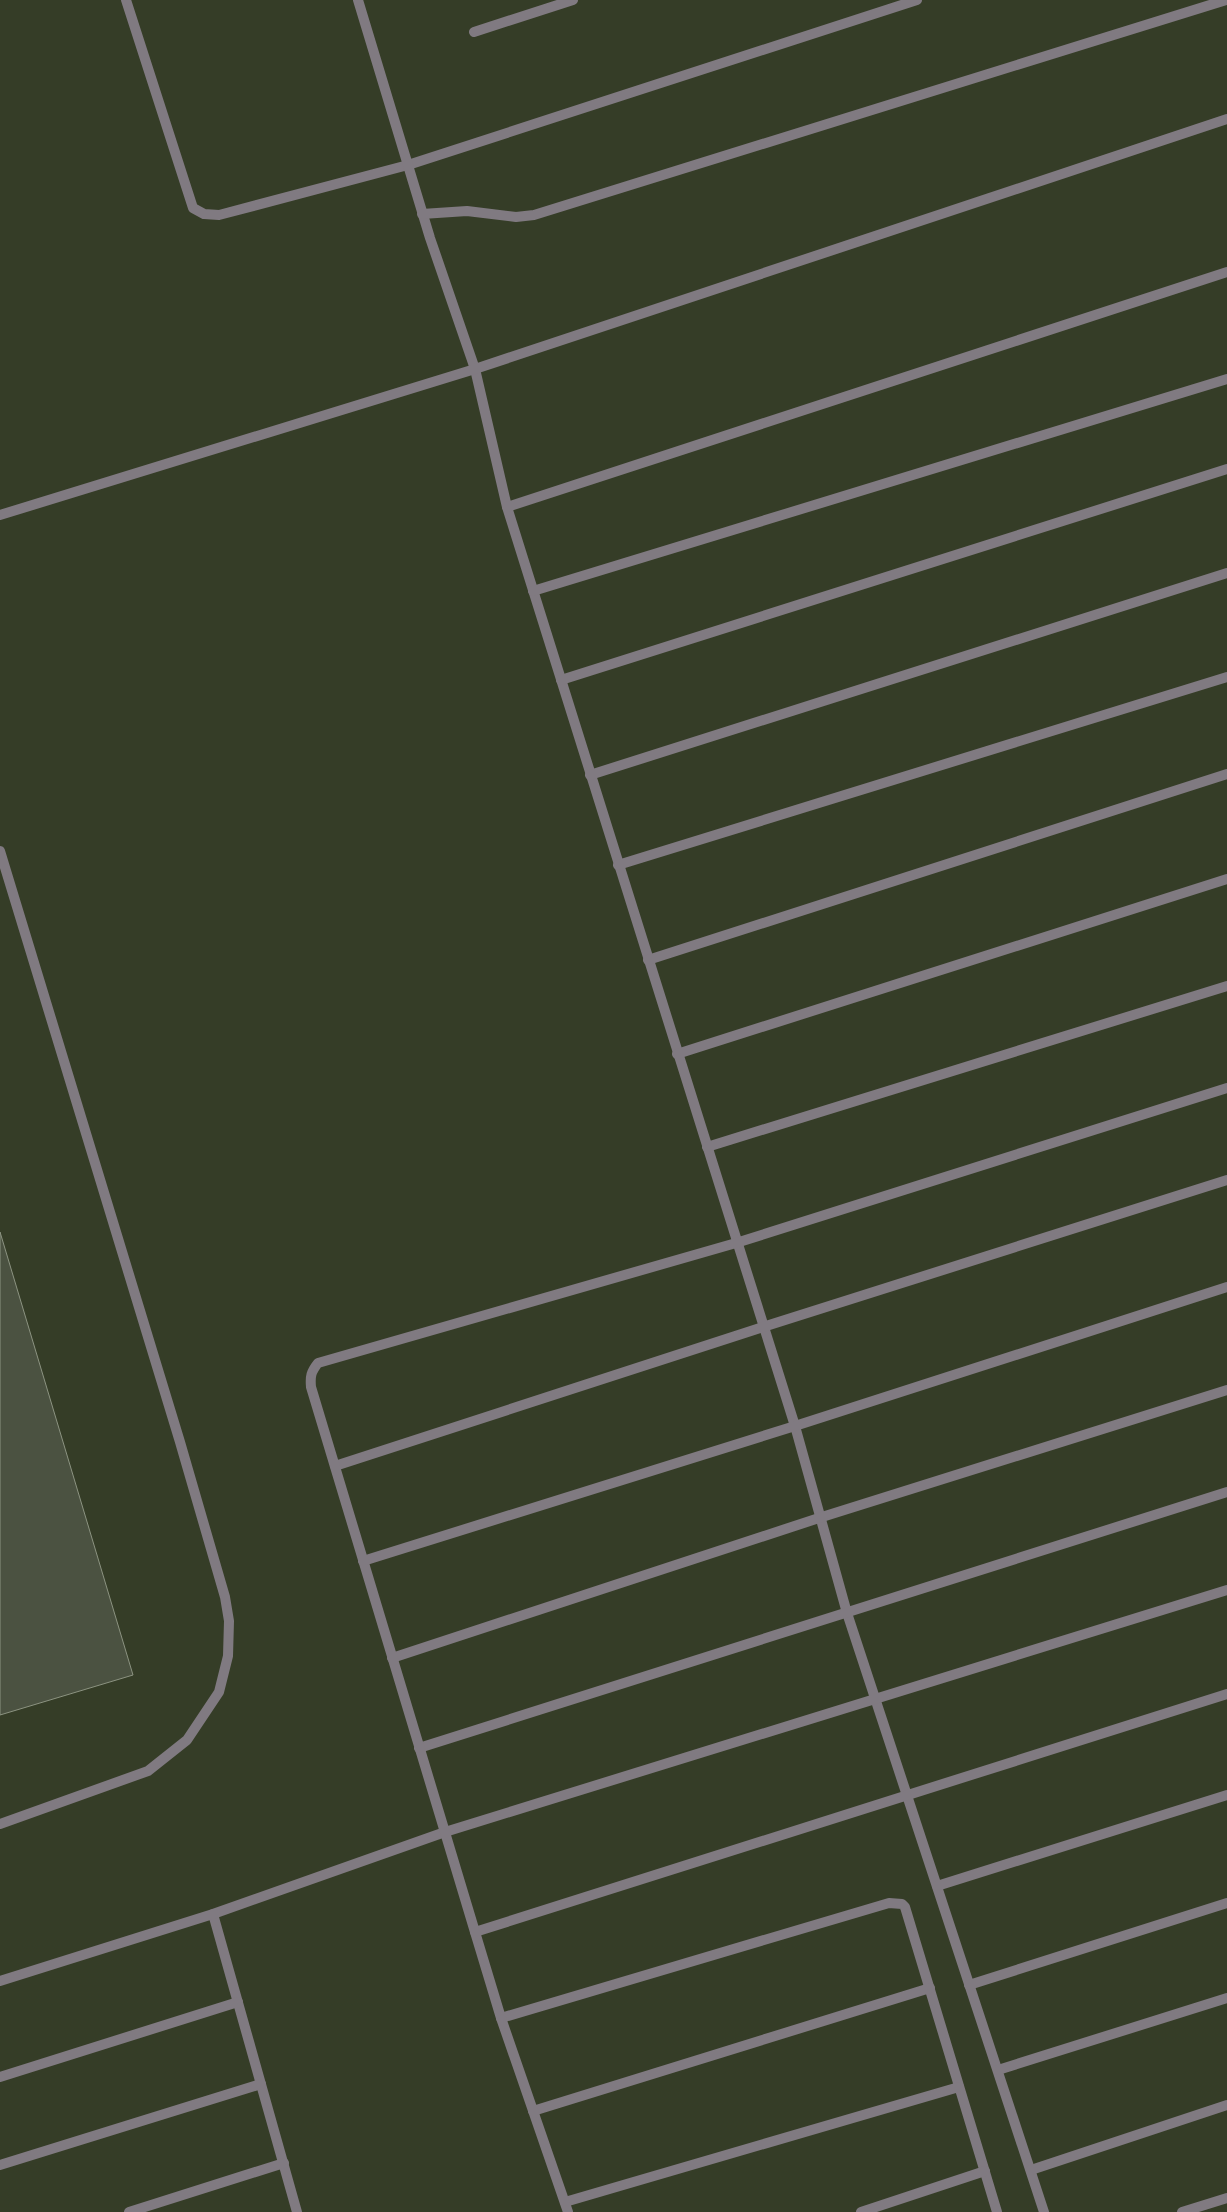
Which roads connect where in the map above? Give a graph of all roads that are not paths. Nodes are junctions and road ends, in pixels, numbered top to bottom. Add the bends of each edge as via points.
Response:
1 (126, 0) edge
2 (358, 0) edge
3 (572, 0) edge
4 (917, 0) edge
5 (1226, 0) edge
6 (474, 32) dead end
7 (1227, 119) edge
8 (408, 165) junction
9 (422, 214) junction
10 (1227, 272) edge
11 (475, 369) junction
12 (1227, 379) edge
13 (1227, 469) edge
14 (507, 507) junction
15 (0, 515) edge
16 (1227, 572) edge
17 (533, 591) junction
18 (1227, 677) edge
19 (560, 680) junction
20 (1227, 774) edge
21 (590, 775) junction
22 (0, 851) edge
23 (618, 865) junction
24 (1227, 879) edge
25 (648, 960) junction
26 (1227, 986) edge
27 (677, 1054) junction
28 (1227, 1088) edge
29 (706, 1147) junction
30 (1227, 1180) edge
31 (736, 1243) junction
32 (1227, 1287) edge
33 (763, 1327) junction
34 (1227, 1390) edge
35 (794, 1426) junction
36 (335, 1466) junction
37 (1227, 1492) edge
38 (822, 1517) junction
39 (363, 1561) junction
40 (1227, 1590) edge
41 (847, 1613) junction
42 (392, 1658) junction
43 (1227, 1694) edge
44 (876, 1699) junction
45 (419, 1748) junction
46 (1227, 1795) edge
47 (908, 1796) junction
48 (0, 1824) edge
49 (445, 1832) junction
50 (937, 1886) junction
51 (1227, 1902) edge
52 (213, 1914) junction
53 (475, 1932) junction
54 (0, 1982) edge
55 (970, 1985) junction
56 (930, 1988) junction
57 (1227, 1998) edge
58 (238, 2002) junction
59 (501, 2018) junction
60 (998, 2070) junction
61 (0, 2077) edge
62 (261, 2084) junction
63 (959, 2087) junction
64 (1227, 2105) edge
65 (533, 2111) junction
66 (284, 2163) junction
67 (0, 2165) edge
68 (1031, 2170) junction
69 (985, 2171) junction
70 (1227, 2198) edge
71 (566, 2207) edge
72 (129, 2212) edge
73 (297, 2212) edge
74 (861, 2212) edge
75 (997, 2212) edge
76 (1044, 2212) edge
77 (1182, 2212) edge

1 - 8 lane via 196,212 218,215
2 - 8 lane
3 - 6 lane
4 - 8 lane
5 - 9 lane via 534,215 516,218 467,211
7 - 11 lane
8 - 9 lane
9 - 11 lane
10 - 14 lane
11 - 14 lane
11 - 15 lane
12 - 17 lane
13 - 19 lane
14 - 17 lane
16 - 21 lane
17 - 19 lane
18 - 23 lane
19 - 21 lane
20 - 25 lane
21 - 23 lane
22 - 48 lane via 180,1442 225,1597 228,1621 228,1656 219,1692 187,1740 148,1771
23 - 25 lane
24 - 27 lane
25 - 27 lane
26 - 29 lane
27 - 29 lane
28 - 31 lane
29 - 31 lane
30 - 33 lane
31 - 33 lane
31 - 36 lane via 318,1364 310,1376 311,1387
32 - 35 lane
33 - 35 lane
33 - 36 lane
34 - 38 lane
35 - 38 lane
35 - 39 lane
36 - 39 lane
37 - 41 lane
38 - 41 lane
38 - 42 lane
39 - 42 lane
40 - 44 lane
41 - 44 lane
41 - 45 lane
42 - 45 lane
43 - 47 lane
44 - 47 lane
44 - 49 lane
45 - 49 lane
46 - 50 lane
47 - 50 lane
47 - 53 lane
49 - 52 lane
49 - 53 lane
50 - 55 lane
51 - 55 lane
52 - 54 lane
52 - 58 lane
53 - 59 lane
55 - 60 lane
56 - 59 lane via 905,1907 889,1903
56 - 63 lane
56 - 65 lane
57 - 60 lane
58 - 61 lane
58 - 62 lane
59 - 65 lane
60 - 68 lane
62 - 66 lane
62 - 67 lane
63 - 69 lane
63 - 71 lane
64 - 68 lane
65 - 71 lane
66 - 72 lane
66 - 73 lane
68 - 76 lane
69 - 74 lane
69 - 75 lane
70 - 77 lane

